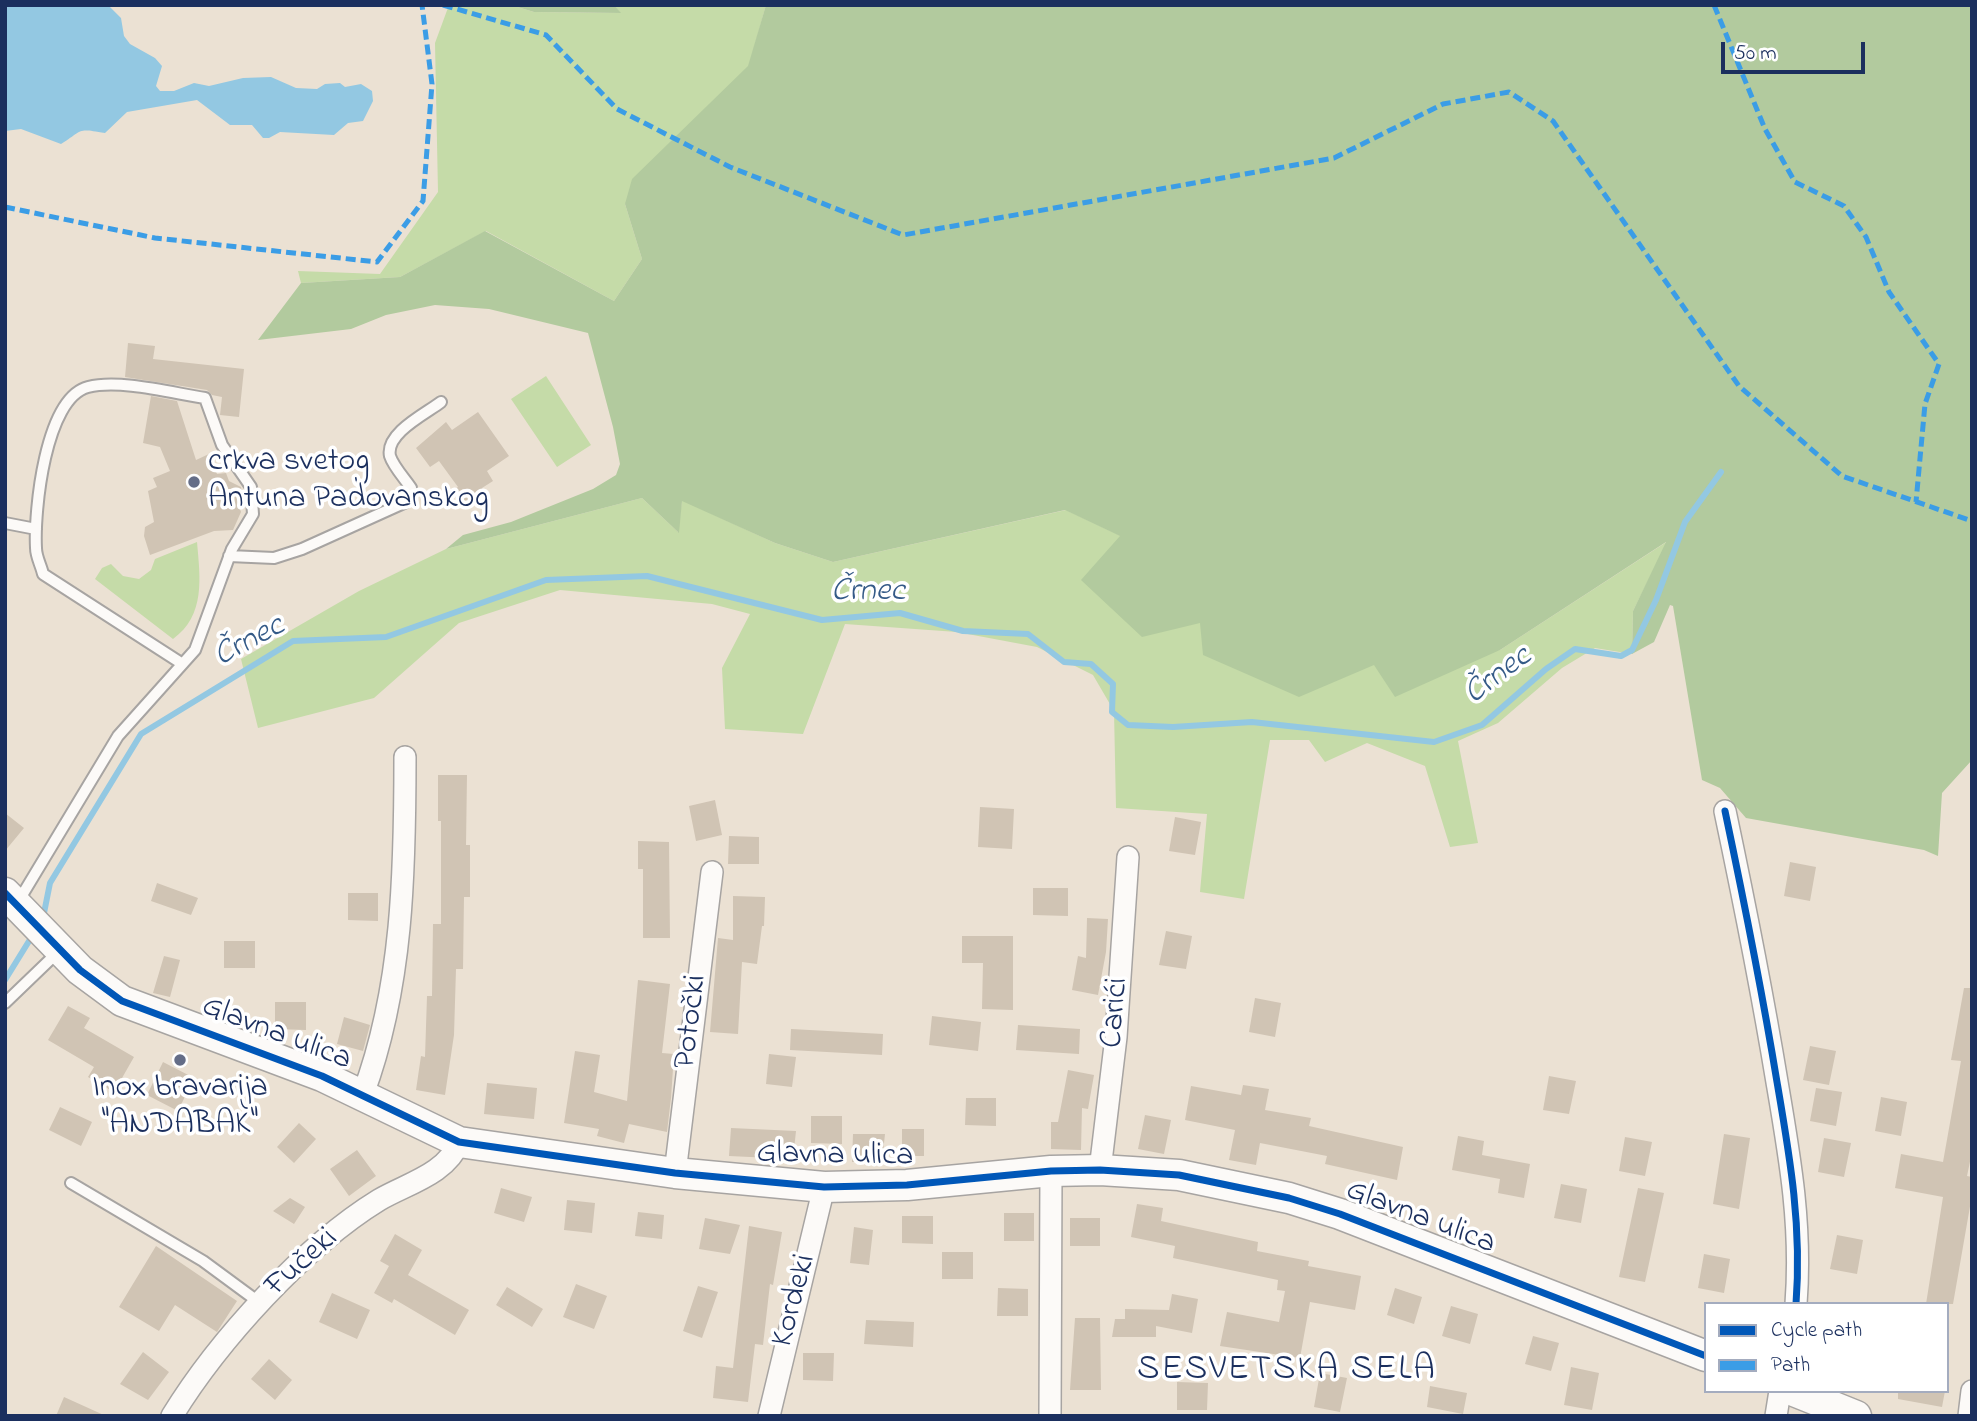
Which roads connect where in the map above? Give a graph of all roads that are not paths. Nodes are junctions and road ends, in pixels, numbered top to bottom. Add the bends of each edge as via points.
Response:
1 (441, 402) dead end
2 (5, 523) edge
3 (36, 529) junction
4 (229, 556) junction
5 (181, 663) junction
6 (405, 757) dead end
7 (1725, 811) dead end
8 (1128, 857) dead end
9 (712, 872) dead end
10 (32, 920) edge
11 (5, 1003) edge
12 (363, 1094) junction
13 (459, 1142) junction
14 (1100, 1170) junction
15 (1051, 1171) junction
16 (675, 1173) junction
17 (71, 1183) dead end
18 (824, 1187) junction
19 (1796, 1302) edge
20 (260, 1303) junction
21 (1704, 1355) edge
22 (1972, 1391) edge
23 (1780, 1393) edge
24 (1799, 1393) edge
25 (172, 1416) edge
26 (769, 1416) edge
27 (1051, 1416) edge
28 (1776, 1416) edge
29 (1856, 1416) edge
30 (1969, 1416) edge

1 - 4 lane via 395,437 391,446 390,456 411,488 406,502 302,550 274,558
2 - 3 lane
3 - 4 lane via 41,470 62,407 86,387 115,385 205,398 222,445 251,487 253,514
3 - 5 lane via 43,574
4 - 5 lane via 195,650
5 - 10 lane via 118,736
6 - 12 street, Glavna ulica via 405,880 391,986
7 - 19 street via 1760,979 1797,1199
8 - 14 street, Carići
9 - 16 street, Potočki
10 - 11 lane
10 - 12 street, Glavna ulica via 96,984 122,1001
12 - 13 street, Glavna ulica
13 - 16 street, Glavna ulica
13 - 20 street, Fučeki via 440,1167 377,1201
14 - 15 street, Glavna ulica
14 - 21 street, Glavna ulica via 1179,1175 1289,1198
15 - 18 street, Glavna ulica via 907,1185
15 - 27 street
16 - 18 street, Glavna ulica
17 - 20 lane via 203,1261
18 - 26 street, Kordeki
20 - 25 street, Fučeki via 198,1374
22 - 30 street
23 - 28 street
24 - 29 street

